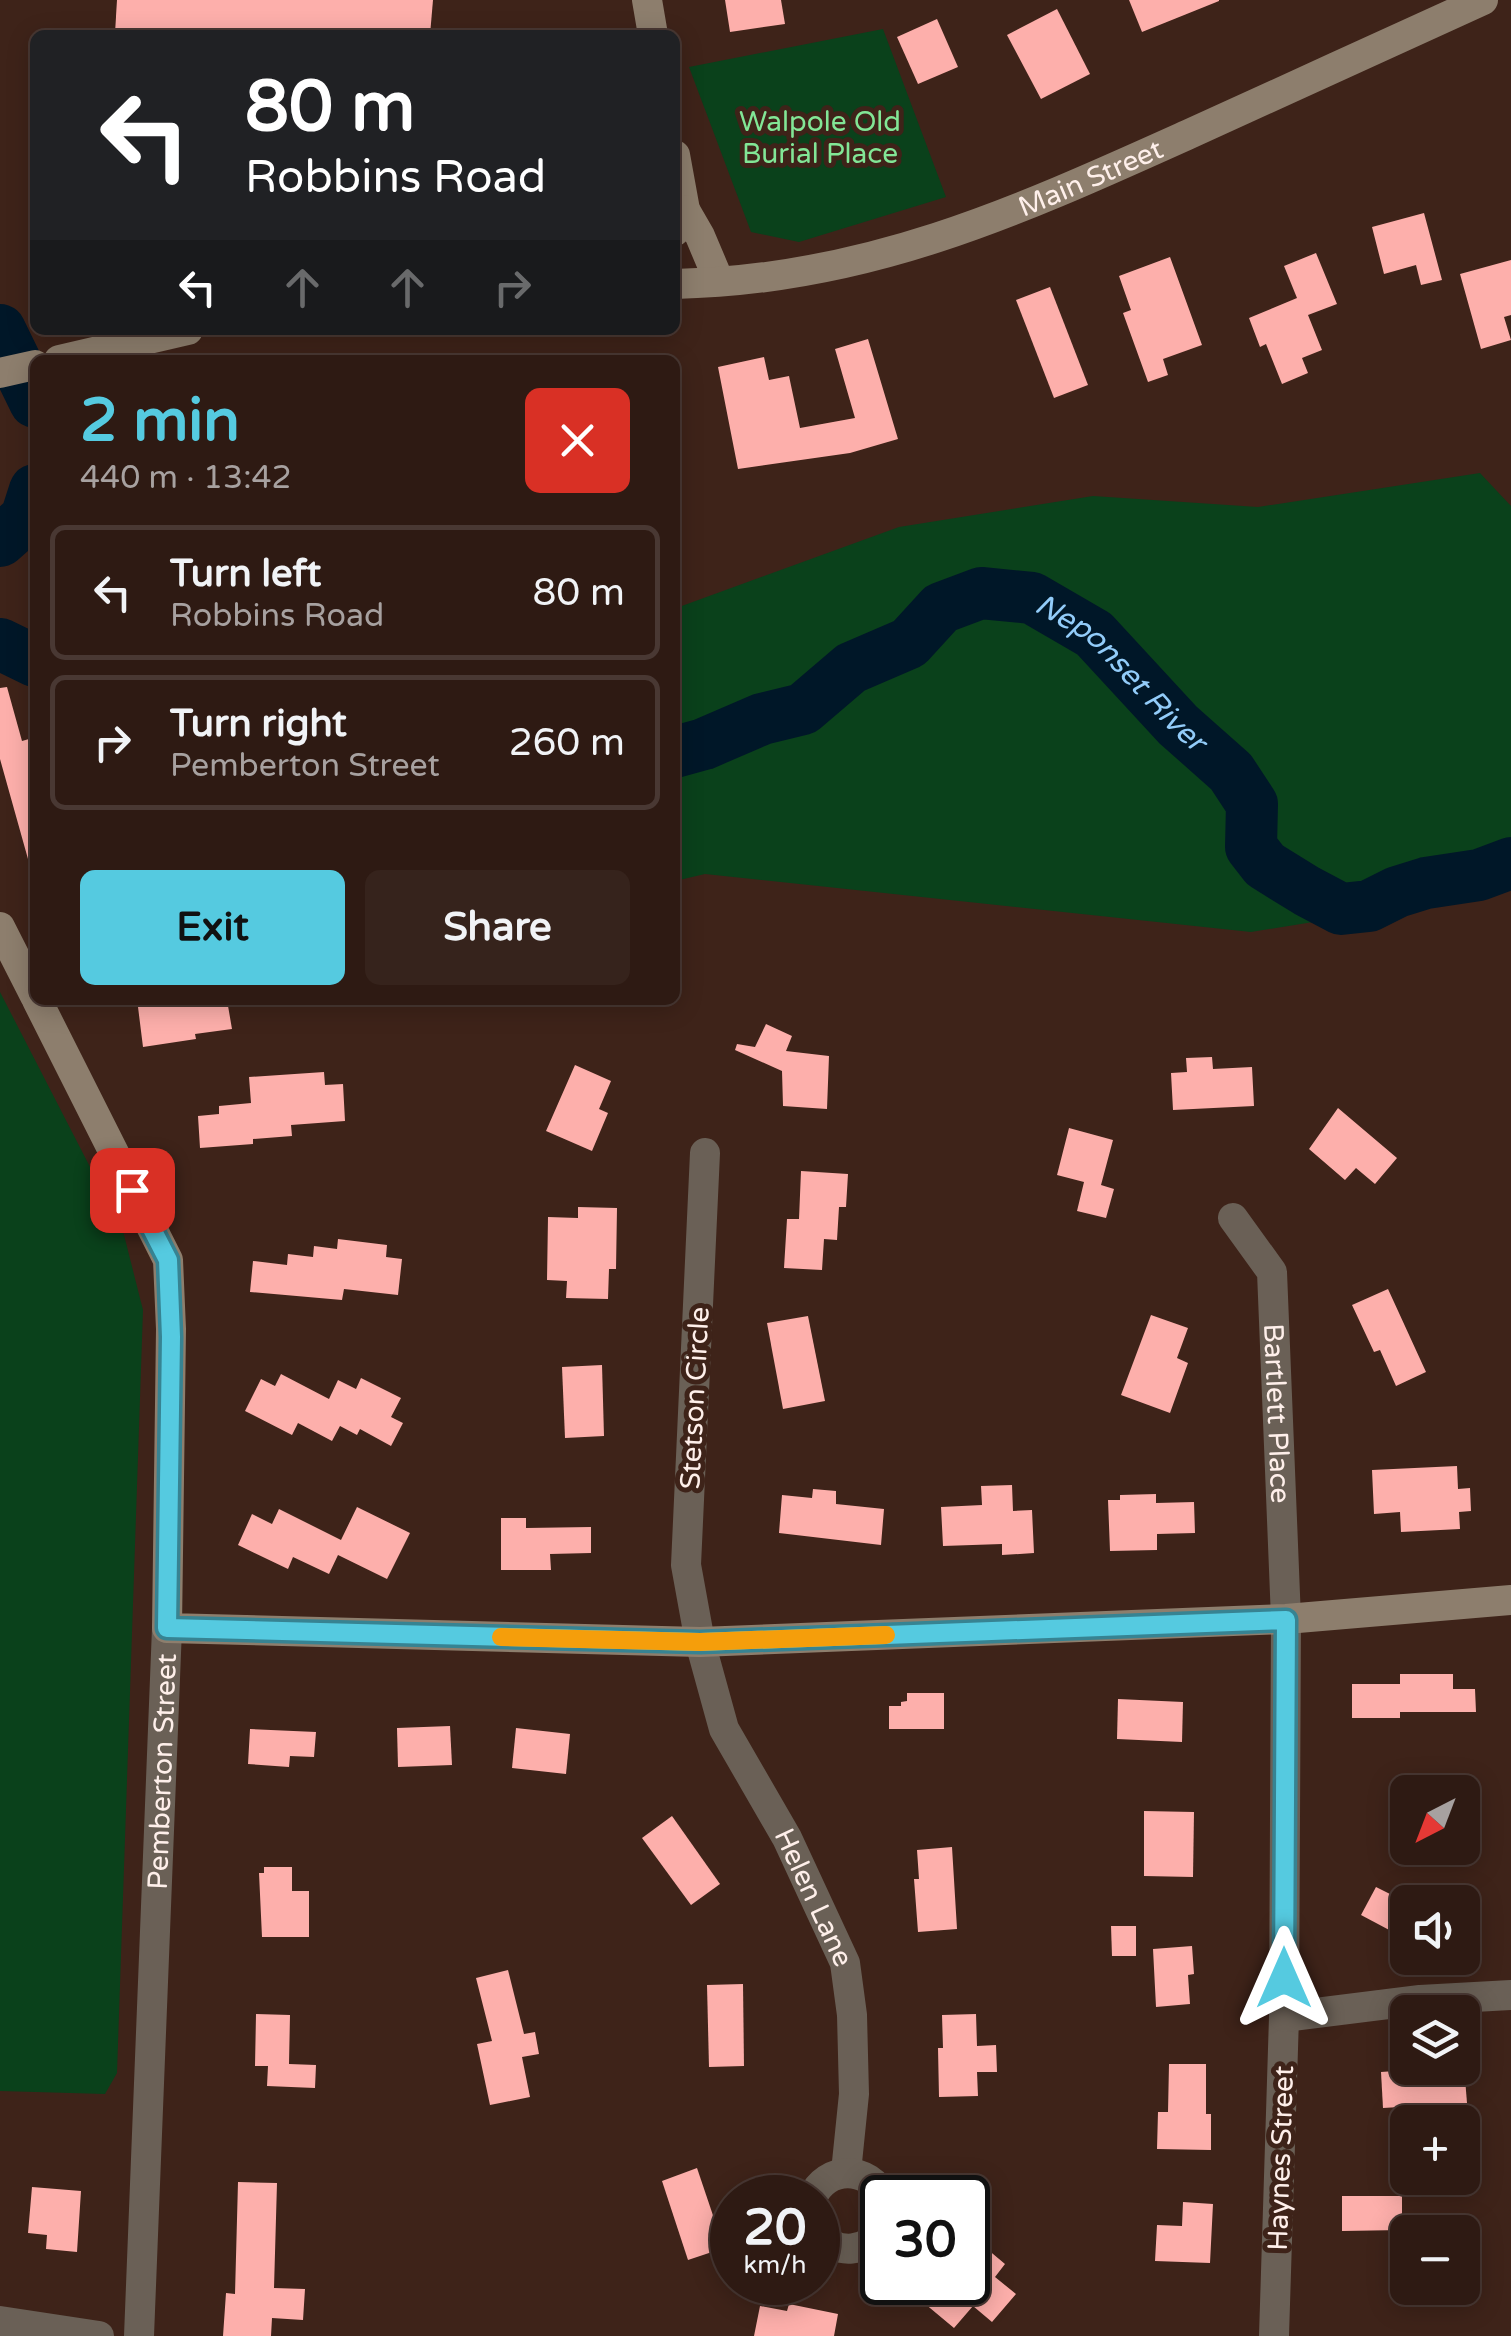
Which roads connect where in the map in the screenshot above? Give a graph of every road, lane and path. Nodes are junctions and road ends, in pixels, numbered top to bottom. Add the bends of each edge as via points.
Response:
1 (647, 0) edge
2 (1484, 0) edge
3 (653, 30) edge
4 (680, 220) edge
5 (719, 281) junction
6 (680, 284) edge
7 (166, 335) edge
8 (79, 355) edge
9 (30, 367) edge
10 (0, 373) edge
11 (0, 927) edge
12 (30, 986) edge
13 (40, 1005) edge
14 (706, 1154) dead end
15 (1232, 1218) dead end
16 (1511, 1600) edge
17 (1286, 1620) junction
18 (167, 1628) junction
19 (700, 1642) junction
20 (1511, 1995) edge
21 (1284, 2017) junction
22 (846, 2172) junction
23 (837, 2175) edge
24 (860, 2176) edge
25 (0, 2321) edge
26 (100, 2336) edge
27 (139, 2336) edge
28 (1274, 2336) edge

1 - 3 street
2 - 5 street, Main Street via 974,227 842,264
4 - 5 street via 700,236
5 - 6 street, Main Street
7 - 8 street
9 - 10 street
11 - 12 street, Pemberton Street
13 - 18 street, Pemberton Street via 168,1260
14 - 19 street, Stetson Circle via 686,1565
15 - 17 street, Bartlett Place via 1272,1272
16 - 17 street
17 - 19 street
17 - 21 street, Haynes Street
18 - 19 street
18 - 27 street, Pemberton Street
19 - 22 street, Helen Lane via 724,1729 787,1838 846,1963 854,2094
20 - 21 street
21 - 28 street, Haynes Street
22 - 23 street
22 - 24 street
25 - 26 street

